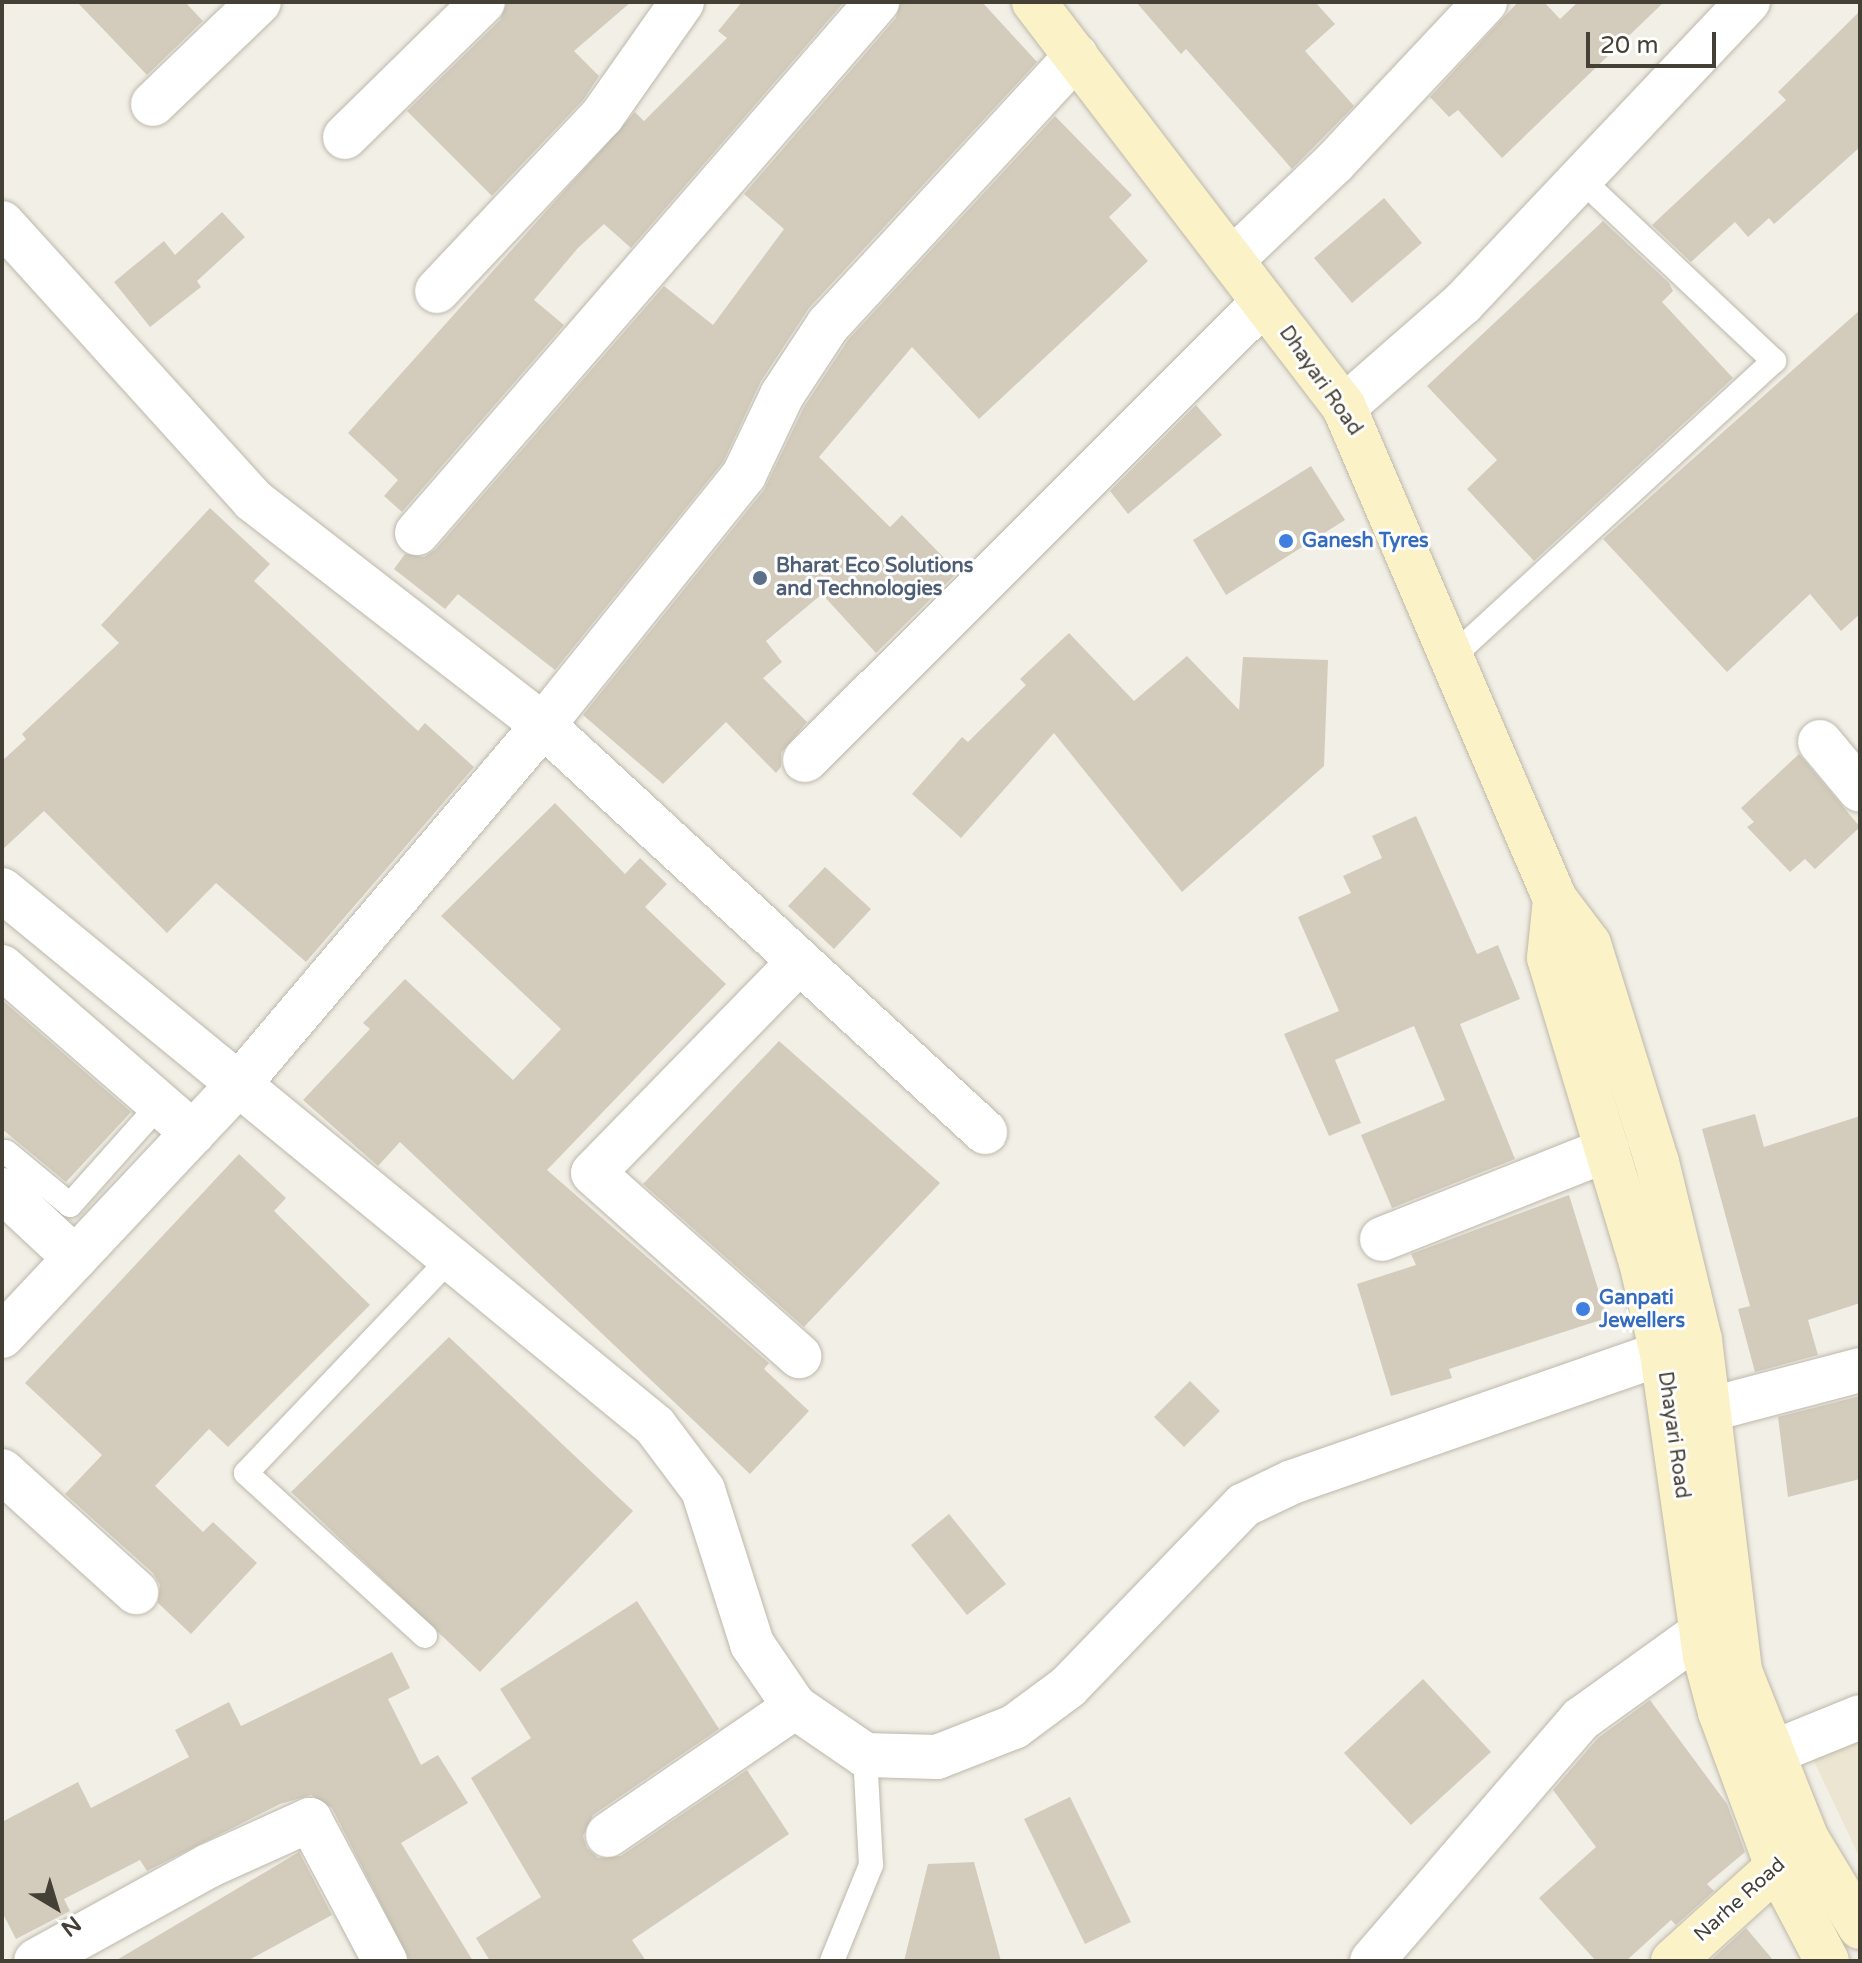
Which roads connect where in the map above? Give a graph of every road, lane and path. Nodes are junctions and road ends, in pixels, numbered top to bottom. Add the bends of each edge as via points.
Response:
1 (259, 2) edge
2 (483, 2) edge
3 (682, 2) edge
4 (877, 2) edge
5 (1034, 2) edge
6 (1485, 2) edge
7 (1748, 2) edge
8 (1076, 56) junction
9 (153, 104) dead end
10 (345, 137) dead end
11 (1581, 179) junction
12 (2, 223) edge
13 (1232, 260) junction
14 (437, 291) dead end
15 (1264, 302) junction
16 (1344, 407) junction
17 (417, 533) dead end
18 (1453, 656) junction
19 (543, 725) junction
20 (1820, 742) dead end
21 (805, 760) dead end
22 (1860, 790) edge
23 (2, 890) edge
24 (1555, 899) junction
25 (798, 963) junction
26 (2, 967) edge
27 (238, 1085) junction
28 (159, 1105) junction
29 (985, 1132) dead end
30 (193, 1133) junction
31 (1607, 1150) junction
32 (4, 1171) edge
33 (1382, 1239) dead end
34 (75, 1258) junction
35 (450, 1259) junction
36 (2, 1336) edge
37 (1681, 1347) junction
38 (799, 1356) dead end
39 (1860, 1370) edge
40 (1708, 1410) junction
41 (2, 1471) edge
42 (136, 1592) dead end
43 (1702, 1632) junction
44 (425, 1636) dead end
45 (795, 1707) junction
46 (1860, 1717) edge
47 (1769, 1754) junction
48 (865, 1755) junction
49 (608, 1835) dead end
50 (1792, 1852) junction
51 (1860, 1927) edge
52 (36, 1961) edge
53 (385, 1961) edge
54 (832, 1961) edge
55 (1372, 1961) edge
56 (1673, 1961) edge
57 (1827, 1961) edge

1 - 9 street
2 - 10 street
3 - 14 street via 602,116
4 - 17 street
5 - 8 main road, Dhayari Road
6 - 13 street via 1334,163
7 - 11 street
8 - 13 main road, Dhayari Road
8 - 19 street via 828,325 782,395 744,475
11 - 16 street via 1463,303
11 - 18 lane via 1774,361
12 - 19 street via 253,500
13 - 15 main road, Dhayari Road
15 - 16 main road, Dhayari Road
15 - 21 street
16 - 18 main road, Dhayari Road
18 - 24 main road, Dhayari Road
19 - 25 street
19 - 27 street
20 - 22 street
23 - 27 street
24 - 31 main road, Dhayari Road via 1549,958
24 - 37 main road, Dhayari Road via 1589,944 1657,1162
25 - 29 street
25 - 38 street via 593,1173
26 - 28 street
27 - 30 street
27 - 35 street
28 - 30 street
28 - 32 lane via 70,1205
30 - 34 street
31 - 33 street
31 - 37 main road, Dhayari Road
32 - 34 street
34 - 36 street
35 - 44 lane via 246,1473
35 - 45 street via 655,1426 682,1455 703,1490 752,1644
37 - 40 main road, Dhayari Road
37 - 43 main road, Dhayari Road
37 - 48 street via 1292,1482 1244,1505 1068,1687 1014,1727 937,1757
39 - 40 street
40 - 47 main road, Dhayari Road via 1740,1671
41 - 42 street
43 - 50 main road, Dhayari Road via 1720,1712
43 - 55 street via 1581,1719
45 - 48 street
45 - 49 street
46 - 47 street
47 - 50 main road, Dhayari Road
48 - 54 lane via 871,1865
50 - 51 main road, Dhayari Road
50 - 56 main road, Narhe Road
50 - 57 main road, Dhayari Road
52 - 53 street via 208,1866 310,1820

